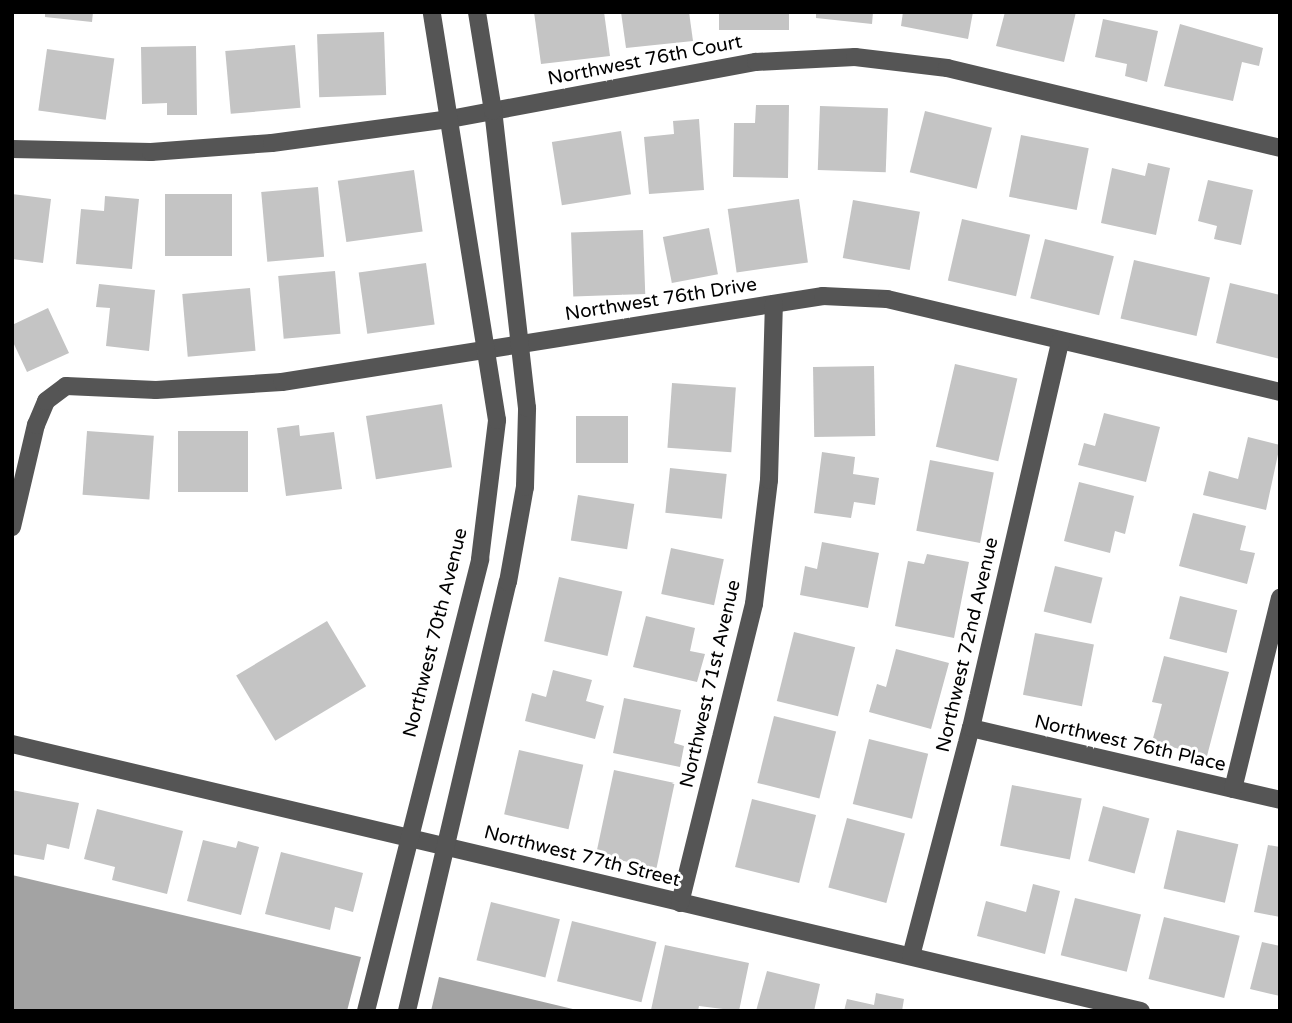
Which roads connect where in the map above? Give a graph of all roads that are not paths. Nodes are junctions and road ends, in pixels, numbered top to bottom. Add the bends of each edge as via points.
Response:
1 (432, 12) edge
2 (477, 12) edge
3 (493, 111) junction
4 (450, 120) junction
5 (1280, 146) edge
6 (12, 149) edge
7 (774, 303) junction
8 (1060, 341) junction
9 (518, 344) junction
10 (489, 349) junction
11 (1280, 392) edge
12 (12, 527) edge
13 (1280, 598) edge
14 (971, 728) junction
15 (12, 744) edge
16 (1233, 789) junction
17 (1280, 800) edge
18 (407, 835) junction
19 (444, 846) junction
20 (680, 903) junction
21 (911, 956) junction
22 (366, 1011) edge
23 (407, 1011) edge
24 (1142, 1011) edge

1 - 4 street, Northwest 70th Avenue
2 - 3 street
3 - 4 street, Northwest 76th Court
3 - 5 street, Northwest 76th Court via 756,62 855,57 947,68
3 - 9 street
4 - 6 street, Northwest 76th Court via 151,152
4 - 10 street, Northwest 70th Avenue
7 - 8 street, Northwest 76th Drive via 823,296 887,299
7 - 9 street, Northwest 76th Drive
7 - 20 street, Northwest 71st Avenue via 769,480 754,604
8 - 11 street, Northwest 76th Drive
8 - 14 street, Northwest 72nd Avenue
9 - 10 street, Northwest 76th Drive
9 - 19 street via 527,408 525,487 508,582
10 - 12 street, Northwest 76th Drive via 282,382 156,390 66,386 46,401
10 - 18 street, Northwest 70th Avenue via 496,420 480,559
13 - 16 street
14 - 16 street, Northwest 76th Place
14 - 21 street, Northwest 72nd Avenue
15 - 18 street, Northwest 77th Street
16 - 17 street, Northwest 76th Place
18 - 19 street, Northwest 77th Street
18 - 22 street, Northwest 70th Avenue
19 - 20 street, Northwest 77th Street
19 - 23 street
20 - 21 street, Northwest 77th Street
21 - 24 street, Northwest 77th Street

